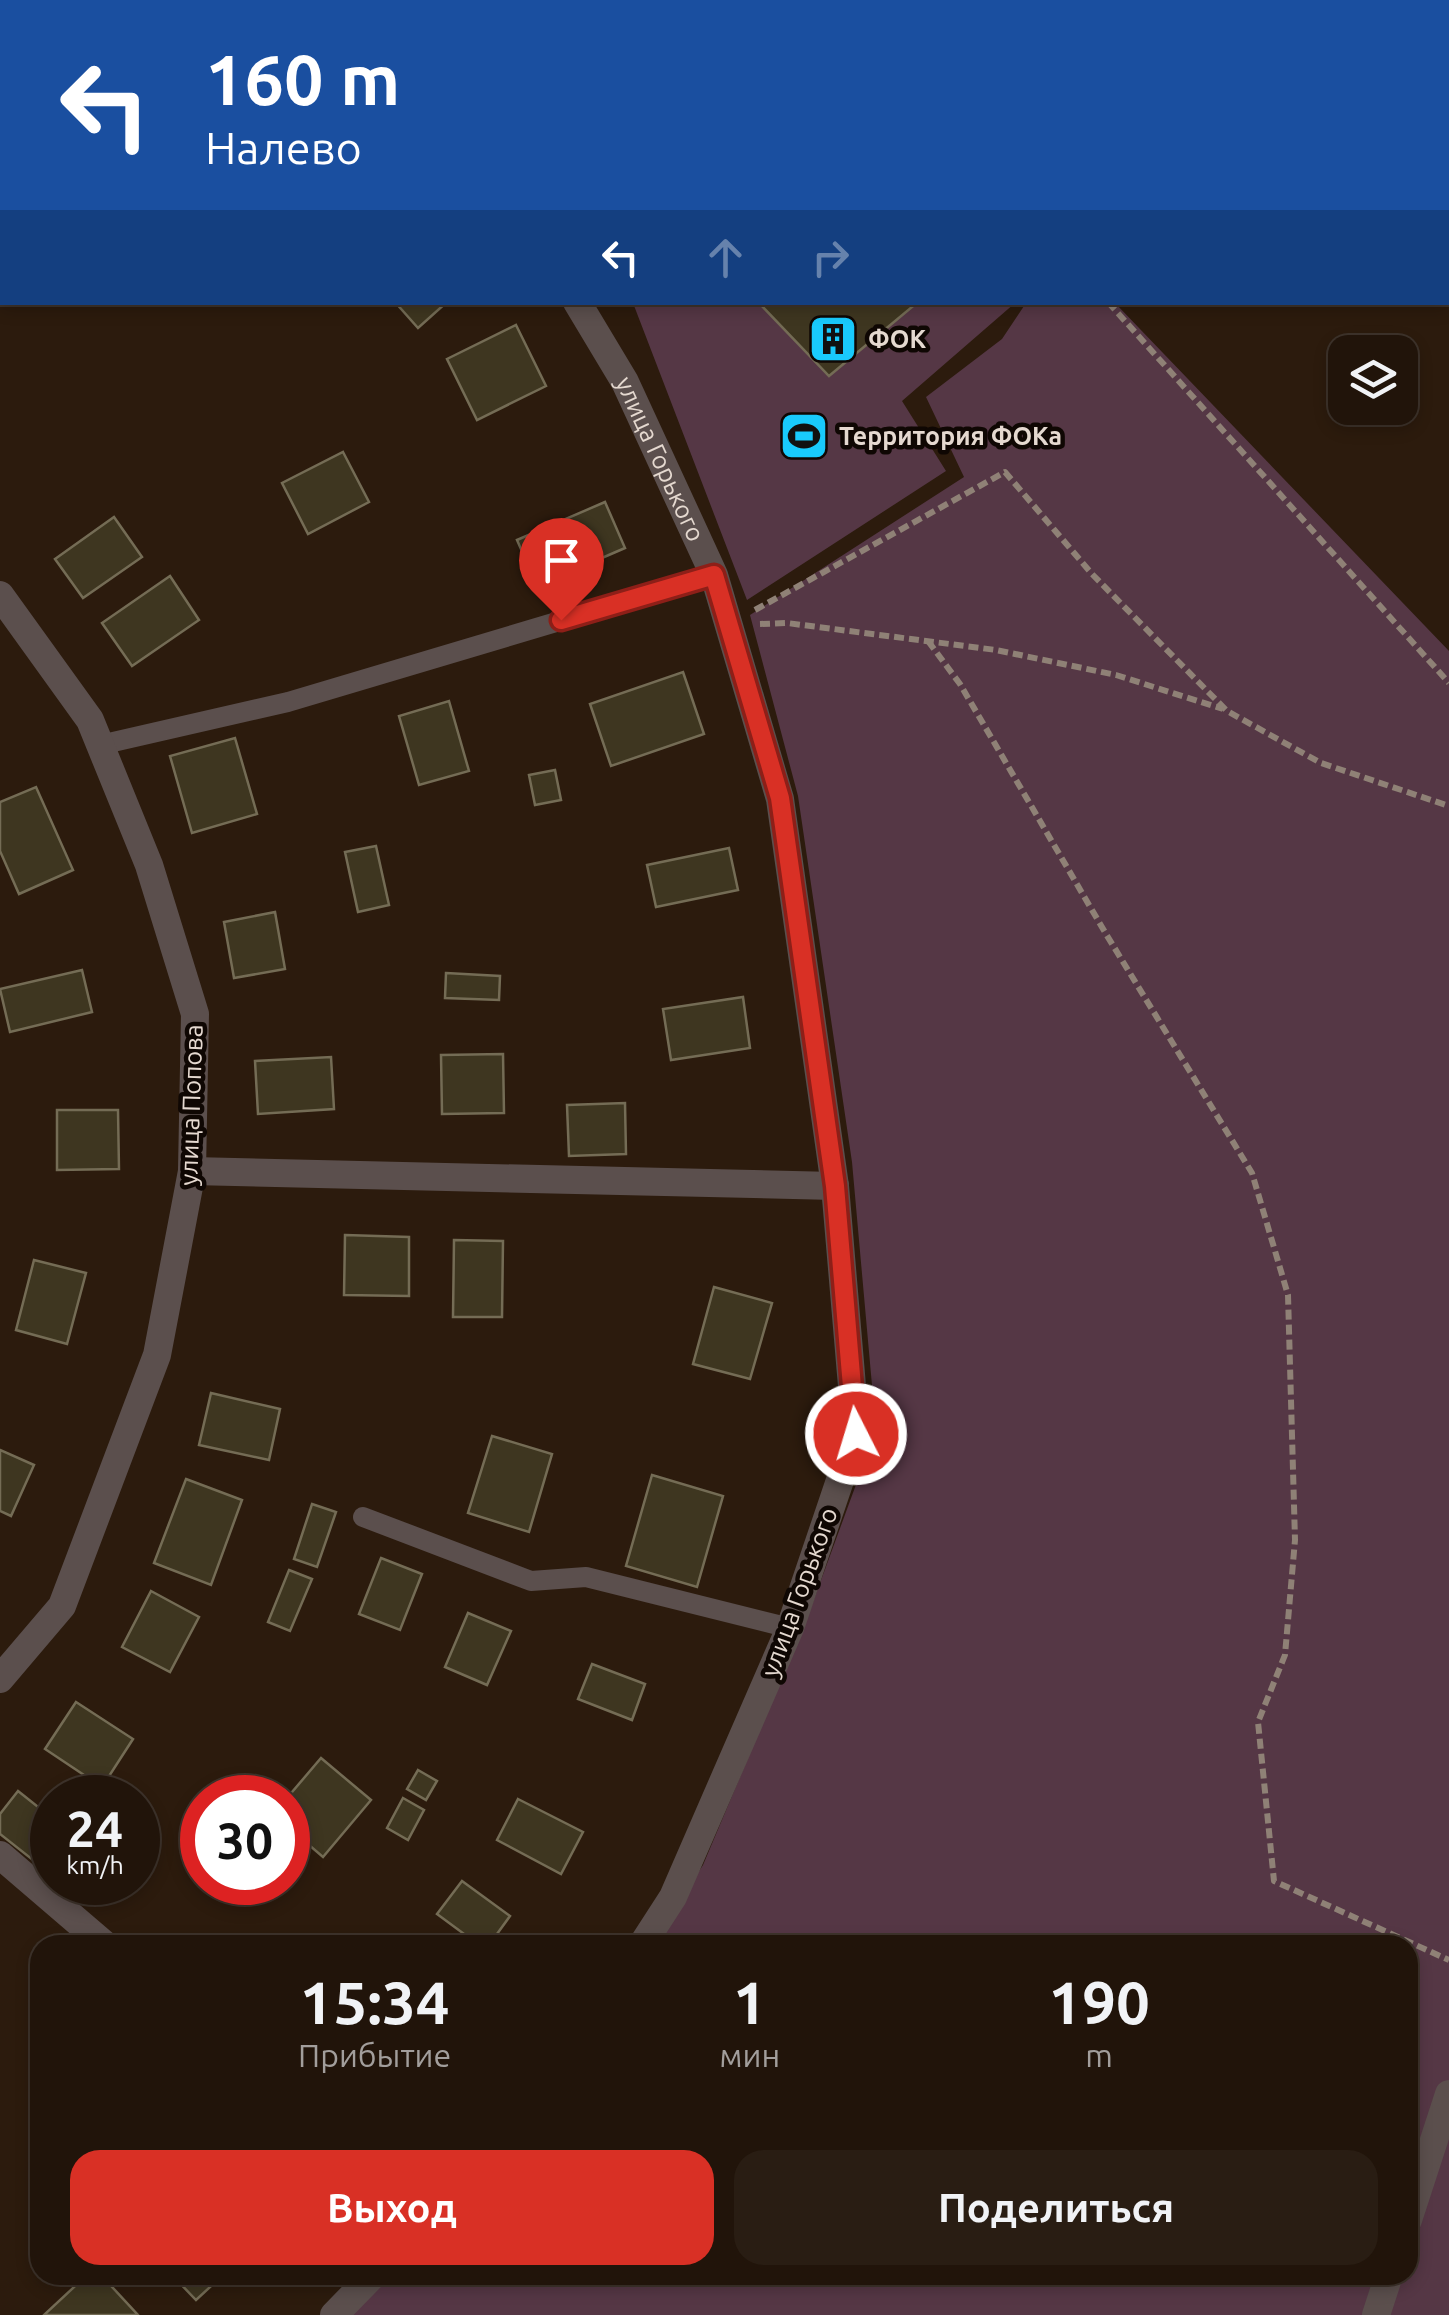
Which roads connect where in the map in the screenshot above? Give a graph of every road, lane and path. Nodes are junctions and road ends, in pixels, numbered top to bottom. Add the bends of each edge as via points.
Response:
1 (579, 305) edge
2 (1111, 305) edge
3 (714, 575) junction
4 (0, 594) edge
5 (729, 624) junction
6 (928, 641) junction
7 (1449, 683) edge
8 (1227, 711) junction
9 (100, 745) junction
10 (1449, 806) edge
11 (192, 1170) junction
12 (835, 1186) junction
13 (363, 1517) dead end
14 (790, 1628) junction
15 (0, 1679) edge
16 (0, 1855) edge
17 (92, 1935) edge
18 (649, 1935) edge
19 (1393, 1935) edge
20 (1418, 1946) edge
21 (1449, 1960) edge
22 (1449, 2094) edge
23 (1418, 2189) edge
24 (363, 2285) edge
25 (1386, 2285) edge
26 (334, 2315) edge
27 (1376, 2315) edge

1 - 3 street, улица Горького via 625,382
2 - 7 path
3 - 5 street, улица Горького
3 - 9 lane via 288,702
4 - 9 street, улица Попова via 90,720
5 - 6 path via 787,623
5 - 8 path via 1005,472 1092,574
5 - 12 street, улица Горького via 780,798
6 - 8 path via 1116,675
6 - 19 path via 1252,1172 1288,1295 1294,1540 1285,1655 1258,1722 1274,1882
8 - 10 path via 1322,763
9 - 11 street, улица Попова via 149,865 195,1014
11 - 12 street
11 - 15 street, улица Попова via 157,1355 62,1606
12 - 14 street, улица Горького via 856,1434
13 - 14 lane via 530,1581 586,1576
14 - 18 street, улица Горького via 674,1896
16 - 17 street
20 - 21 path
22 - 23 street
24 - 26 street
25 - 27 street

